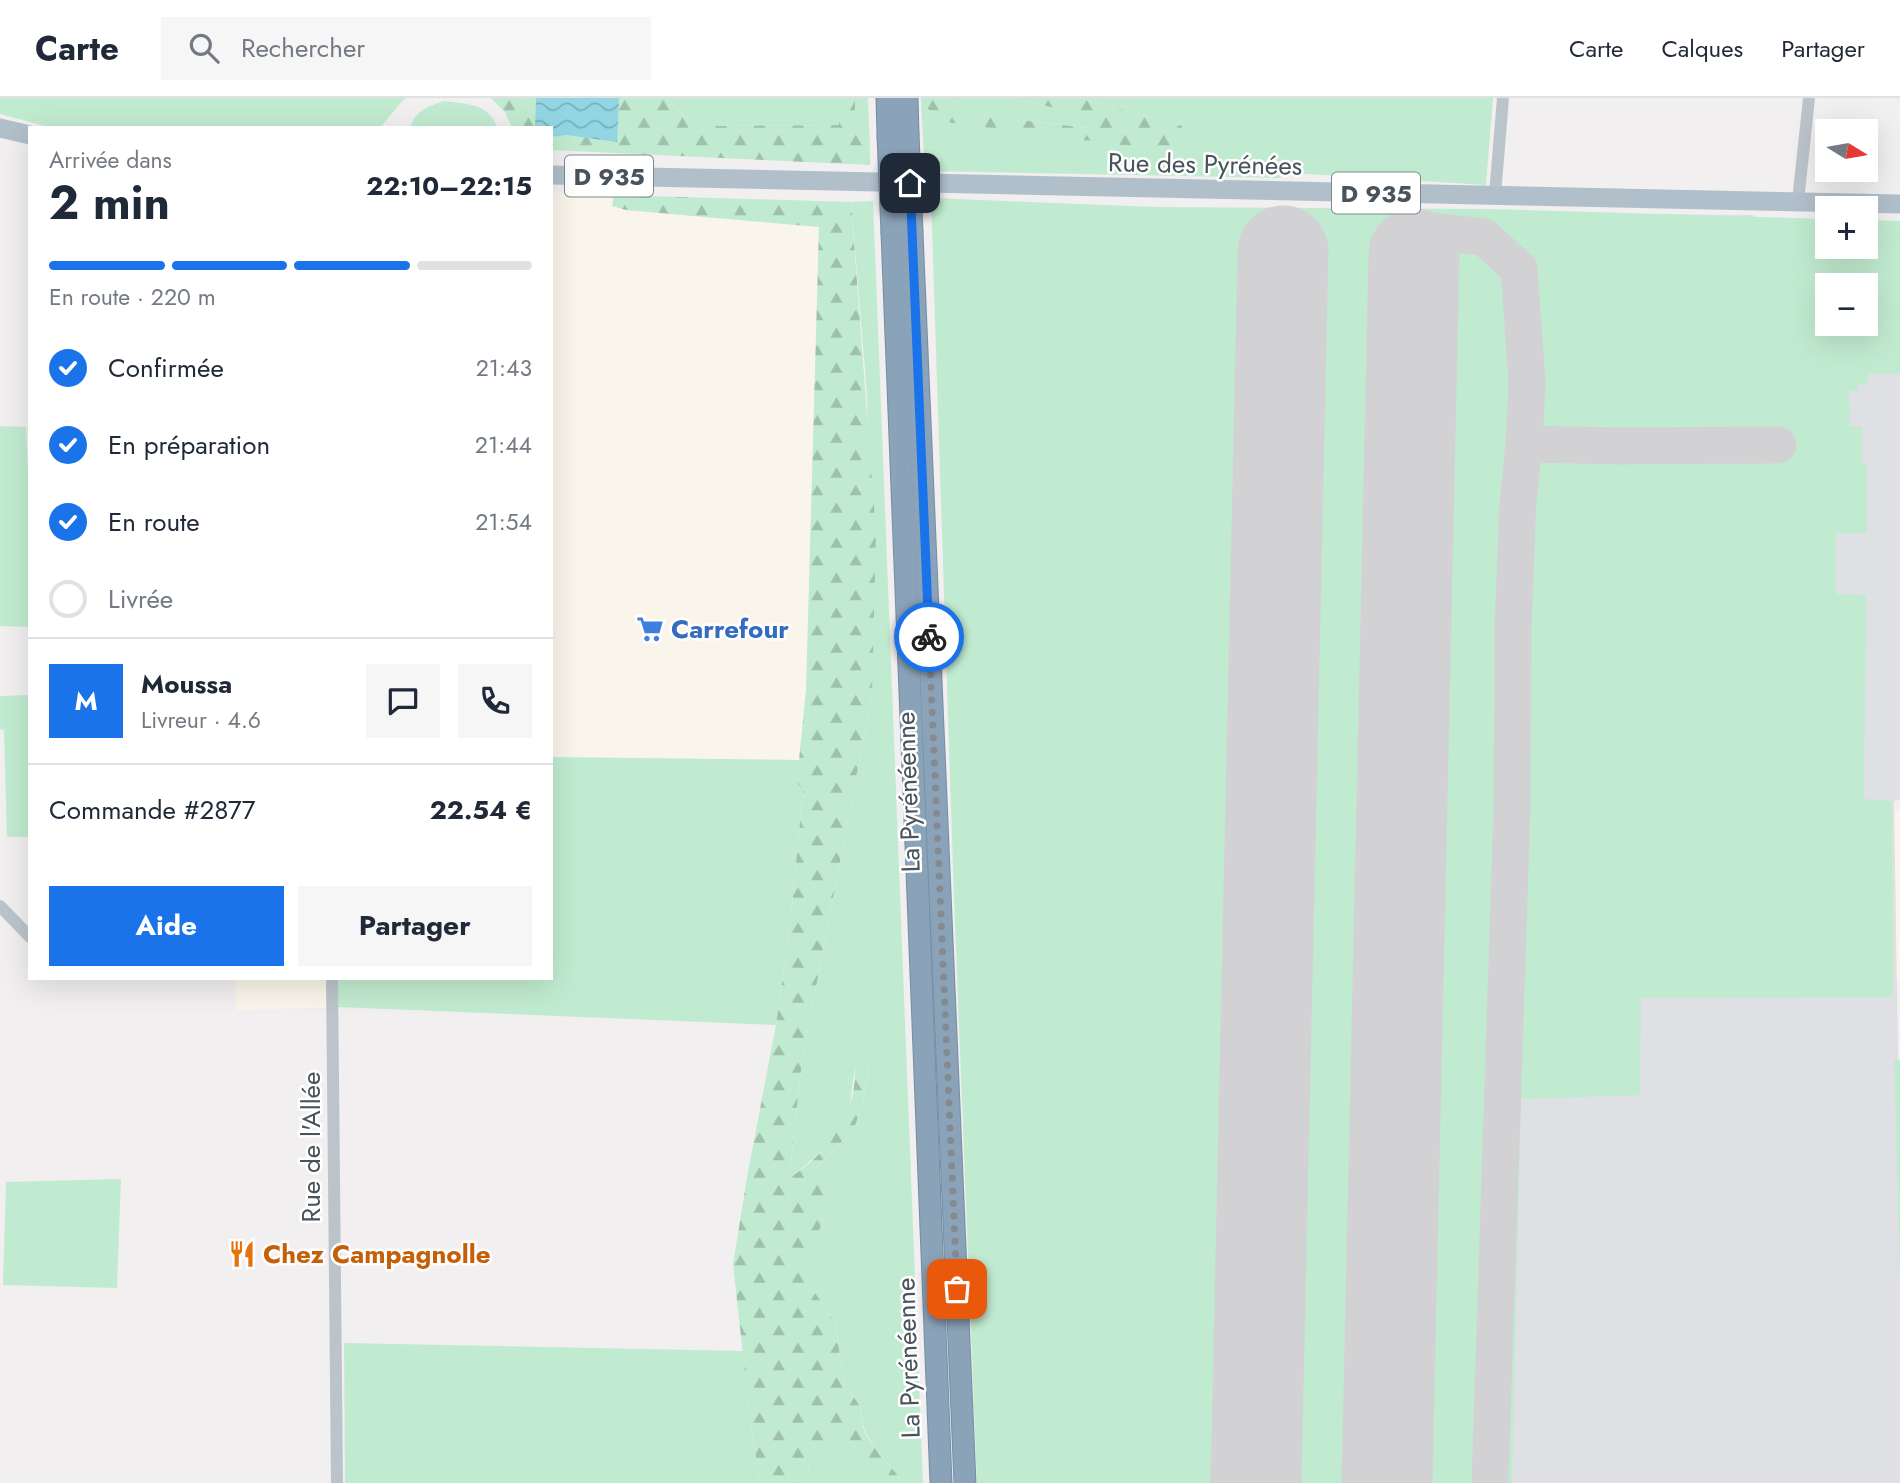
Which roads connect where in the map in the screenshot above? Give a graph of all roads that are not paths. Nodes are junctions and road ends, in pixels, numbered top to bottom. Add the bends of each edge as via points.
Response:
1 (887, 98) edge
2 (907, 98) edge
3 (1503, 98) edge
4 (1809, 98) edge
5 (0, 128) edge
6 (898, 134) junction
7 (28, 135) edge
8 (553, 175) edge
9 (1495, 195) junction
10 (1798, 201) junction
11 (1900, 204) edge
12 (902, 233) junction
13 (0, 906) edge
14 (28, 935) edge
15 (332, 980) edge
16 (337, 1483) edge
17 (941, 1483) edge
18 (965, 1483) edge

1 - 6 highway, La Pyrénéenne
2 - 6 highway, La Pyrénéenne
3 - 9 street
4 - 10 street
5 - 7 main road
6 - 12 highway, La Pyrénéenne, bridge
8 - 9 main road, Rue des Pyrénées / D 935
9 - 10 main road, Rue des Pyrénées / D 935
10 - 11 main road, Rue des Pyrénées / D 935
12 - 17 highway, La Pyrénéenne
12 - 18 highway, La Pyrénéenne
13 - 14 street
15 - 16 street, Rue de l'Allée

